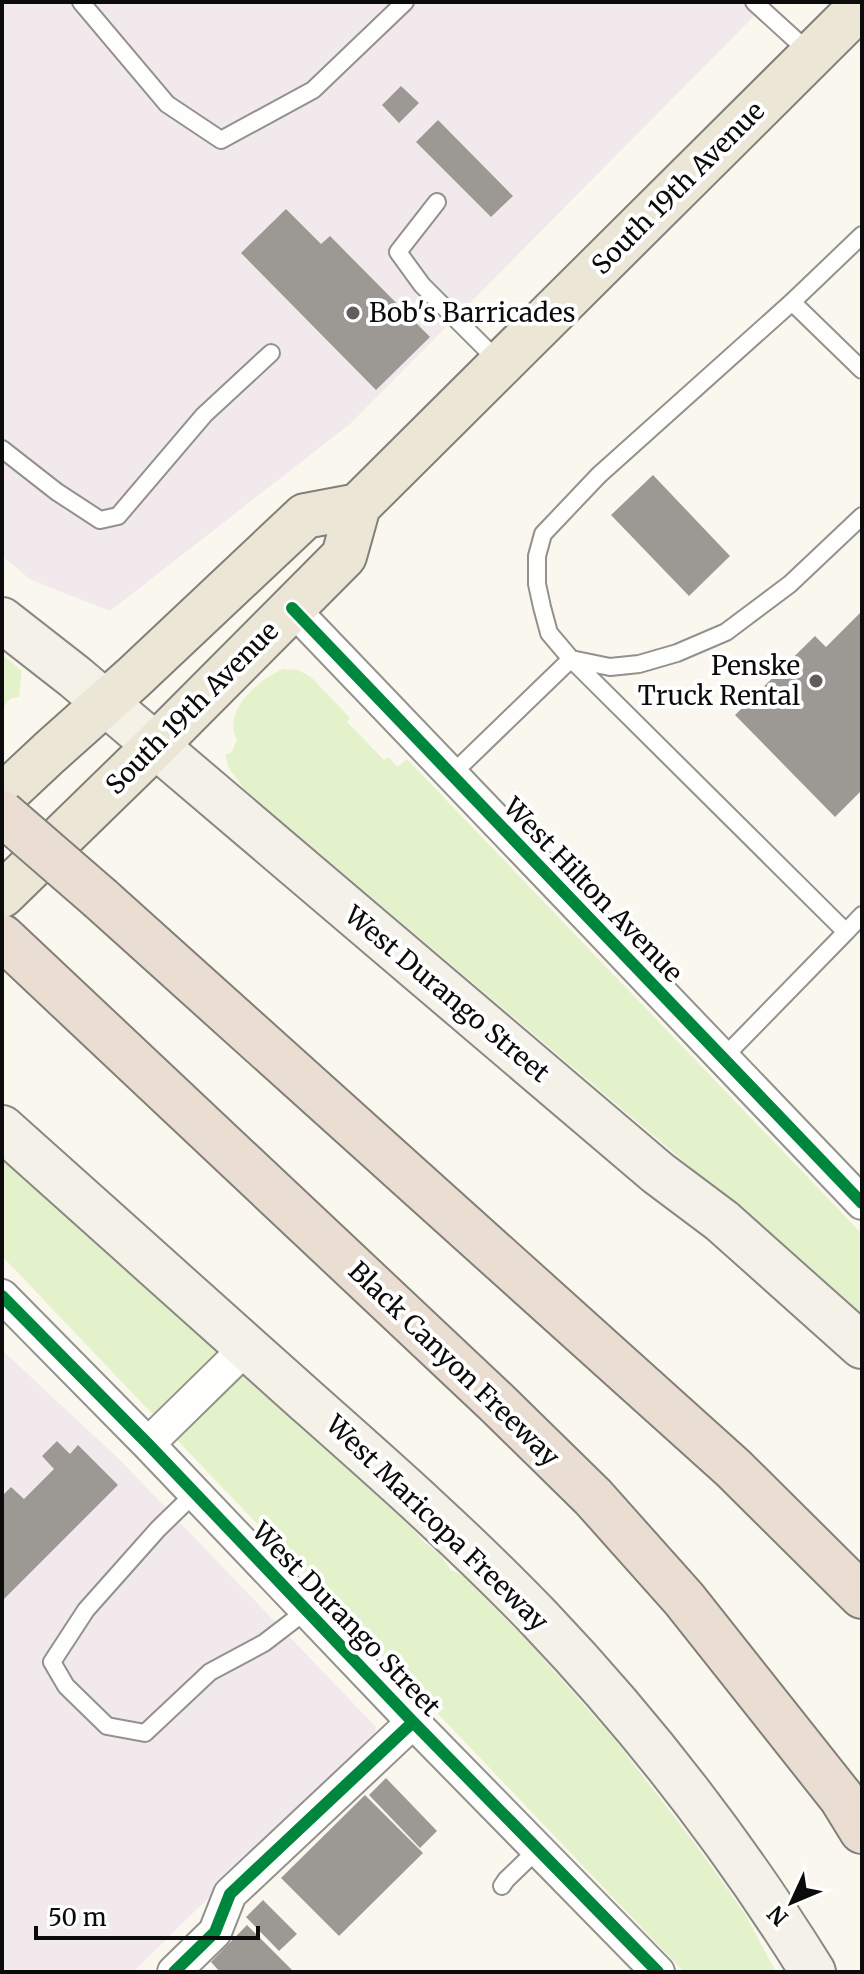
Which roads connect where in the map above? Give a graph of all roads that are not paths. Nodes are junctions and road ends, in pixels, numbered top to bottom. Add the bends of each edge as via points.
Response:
1 (81, 2) edge
2 (405, 2) edge
3 (754, 2) edge
4 (862, 5) edge
5 (812, 55) junction
6 (437, 202) dead end
7 (862, 235) edge
8 (792, 302) junction
9 (271, 353) dead end
10 (501, 364) junction
11 (862, 370) edge
12 (2, 449) edge
13 (358, 506) junction
14 (862, 516) edge
15 (292, 608) junction
16 (2, 620) edge
17 (571, 659) junction
18 (106, 703) junction
19 (155, 746) junction
20 (451, 775) junction
21 (2, 797) edge
22 (2, 813) edge
23 (2, 895) edge
24 (862, 915) edge
25 (846, 932) junction
26 (14, 948) edge
27 (723, 1058) junction
28 (2, 1128) edge
29 (862, 1203) edge
30 (2, 1296) edge
31 (862, 1346) edge
32 (247, 1347) junction
33 (148, 1444) junction
34 (195, 1493) junction
35 (862, 1596) edge
36 (307, 1610) junction
37 (413, 1722) junction
38 (862, 1831) edge
39 (538, 1849) junction
40 (502, 1886) dead end
41 (174, 1972) edge
42 (658, 1972) edge
43 (813, 1972) edge

1 - 2 lane via 167,104 221,140 313,90
3 - 5 lane
4 - 5 main road, South 19th Avenue
5 - 10 main road, South 19th Avenue
6 - 10 lane via 398,252 422,285
7 - 8 lane
8 - 11 lane
8 - 17 lane via 599,475 543,534 537,556 542,607 549,633
9 - 12 lane via 204,415 118,516 100,520
10 - 13 main road, South 19th Avenue
13 - 15 main road, South 19th Avenue via 344,556
13 - 18 main road via 305,516
14 - 17 lane via 790,584 726,632 639,664 610,667
15 - 19 main road, South 19th Avenue
15 - 20 street, West Hilton Avenue
16 - 18 main road
17 - 20 lane
17 - 25 lane
18 - 19 main road, West Durango Street
18 - 21 main road
19 - 23 main road, South 19th Avenue
19 - 31 main road, West Durango Street via 658,1173 722,1221
20 - 27 street, West Hilton Avenue
22 - 35 highway, bridge via 733,1468
24 - 25 lane
25 - 27 lane
26 - 38 highway, Black Canyon Freeway via 593,1497 684,1599 841,1797
27 - 29 street, West Hilton Avenue
28 - 32 main road, West Maricopa Freeway
30 - 33 street, West Durango Street
32 - 33 street
32 - 43 main road, West Maricopa Freeway via 460,1537 612,1698 748,1871
33 - 34 street, West Durango Street
34 - 36 street, West Durango Street
34 - 36 lane via 86,1610 52,1662 66,1686 107,1726 145,1733 210,1672 264,1643
36 - 37 street, West Durango Street
37 - 39 street, West Durango Street
37 - 41 street via 230,1894 215,1932
39 - 40 lane
39 - 42 street, West Durango Street

